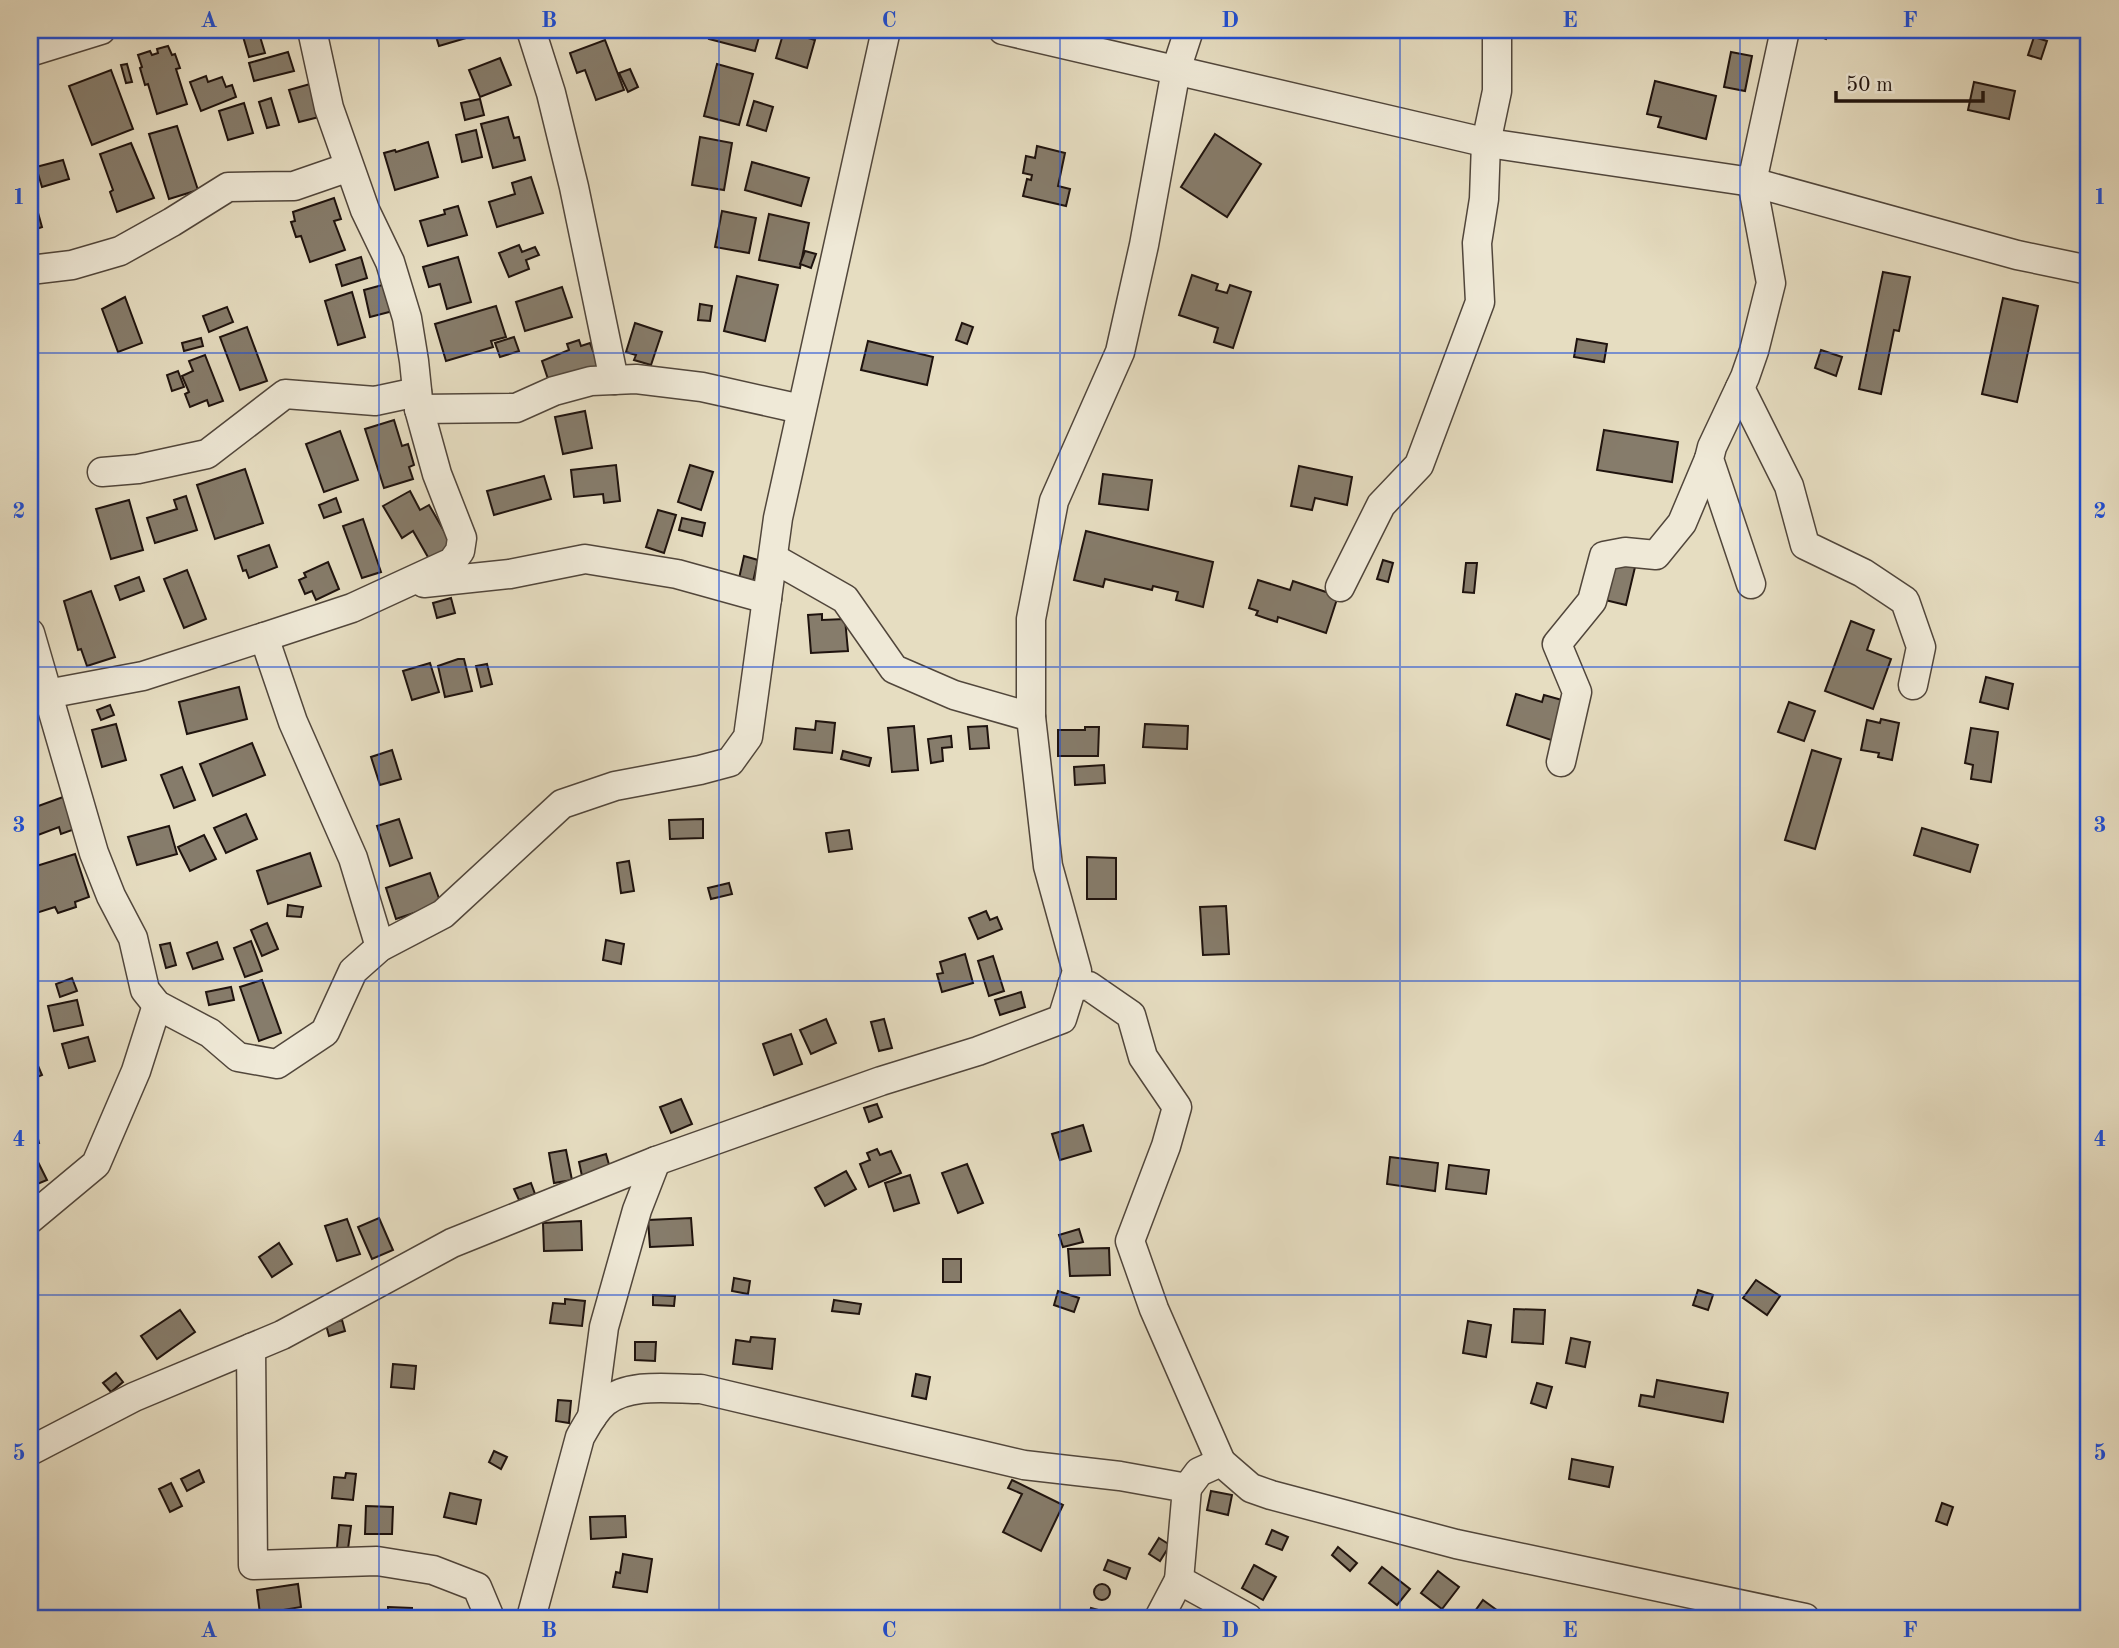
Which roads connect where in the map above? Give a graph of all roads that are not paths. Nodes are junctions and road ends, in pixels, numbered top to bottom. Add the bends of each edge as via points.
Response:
1 (312, 30) edge
2 (886, 30) edge
3 (1003, 30) edge
4 (1189, 30) edge
5 (1497, 30) edge
6 (1785, 30) edge
7 (93, 31) edge
8 (536, 31) edge
9 (30, 52) edge
10 (1175, 70) junction
11 (1486, 143) junction
12 (349, 167) junction
13 (1752, 182) junction
14 (30, 270) edge
15 (2089, 270) edge
16 (614, 380) junction
17 (1740, 388) junction
18 (418, 400) junction
19 (802, 410) junction
20 (1709, 459) junction
21 (102, 472) dead end
22 (773, 558) junction
23 (1751, 584) dead end
24 (401, 586) junction
25 (1340, 587) dead end
26 (767, 599) junction
27 (30, 633) edge
28 (264, 637) junction
29 (1913, 685) dead end
30 (47, 694) junction
31 (1031, 717) junction
32 (1561, 762) dead end
33 (380, 947) junction
34 (1072, 985) junction
35 (157, 1005) junction
36 (656, 1161) junction
37 (30, 1219) edge
38 (251, 1348) junction
39 (592, 1416) junction
40 (30, 1451) edge
41 (1221, 1462) junction
42 (1187, 1488) junction
43 (1179, 1580) junction
44 (490, 1618) edge
45 (531, 1618) edge
46 (1159, 1618) edge
47 (1248, 1618) edge
48 (1804, 1618) edge

1 - 12 street via 329,108
2 - 19 street
3 - 10 street
4 - 10 street
5 - 11 street via 1497,91
6 - 13 street
7 - 9 street
8 - 16 street
10 - 11 street
10 - 31 street via 1120,352 1054,501 1031,620
11 - 13 street
11 - 25 street via 1477,243 1480,302 1419,465 1381,505
12 - 14 street via 294,186 228,187 120,251 72,265
12 - 18 street via 390,262 414,360
13 - 15 street via 2017,255
13 - 17 street via 1771,283
16 - 18 street via 566,388 516,408
16 - 19 street via 702,387
17 - 20 street
17 - 29 street via 1789,486 1805,545 1863,573 1905,601 1921,647
18 - 21 street via 285,394 207,454
18 - 24 street via 437,474 462,538 453,562
19 - 22 street
20 - 23 street
20 - 32 street via 1682,523 1656,555 1625,552 1604,556 1592,601 1557,644 1577,692
22 - 26 street
22 - 31 street via 845,599 894,669 954,695
24 - 26 street via 510,574 585,559 677,574
24 - 28 street via 352,608
26 - 33 street via 748,737 730,762 615,786 562,804 443,914
27 - 30 street
28 - 30 street via 143,676
28 - 33 street via 293,722 354,858
30 - 35 street via 94,853 133,938 145,990
31 - 34 street via 1048,866 1077,971
33 - 35 street via 353,971 325,1032 277,1065 238,1057 211,1033
34 - 36 street via 1062,1018
34 - 41 street via 1089,986 1131,1015 1143,1057 1177,1107 1130,1241 1154,1309
35 - 37 street via 136,1071 96,1164
36 - 38 street via 452,1243
36 - 39 street via 604,1327
38 - 40 street via 134,1397
38 - 44 street via 253,1565 377,1561 433,1570 477,1587
39 - 42 street via 624,1392 701,1389 1024,1465
39 - 45 street via 580,1437
41 - 42 street via 1199,1472
41 - 48 street via 1251,1488 1456,1544
42 - 43 street
43 - 46 street
43 - 47 street

